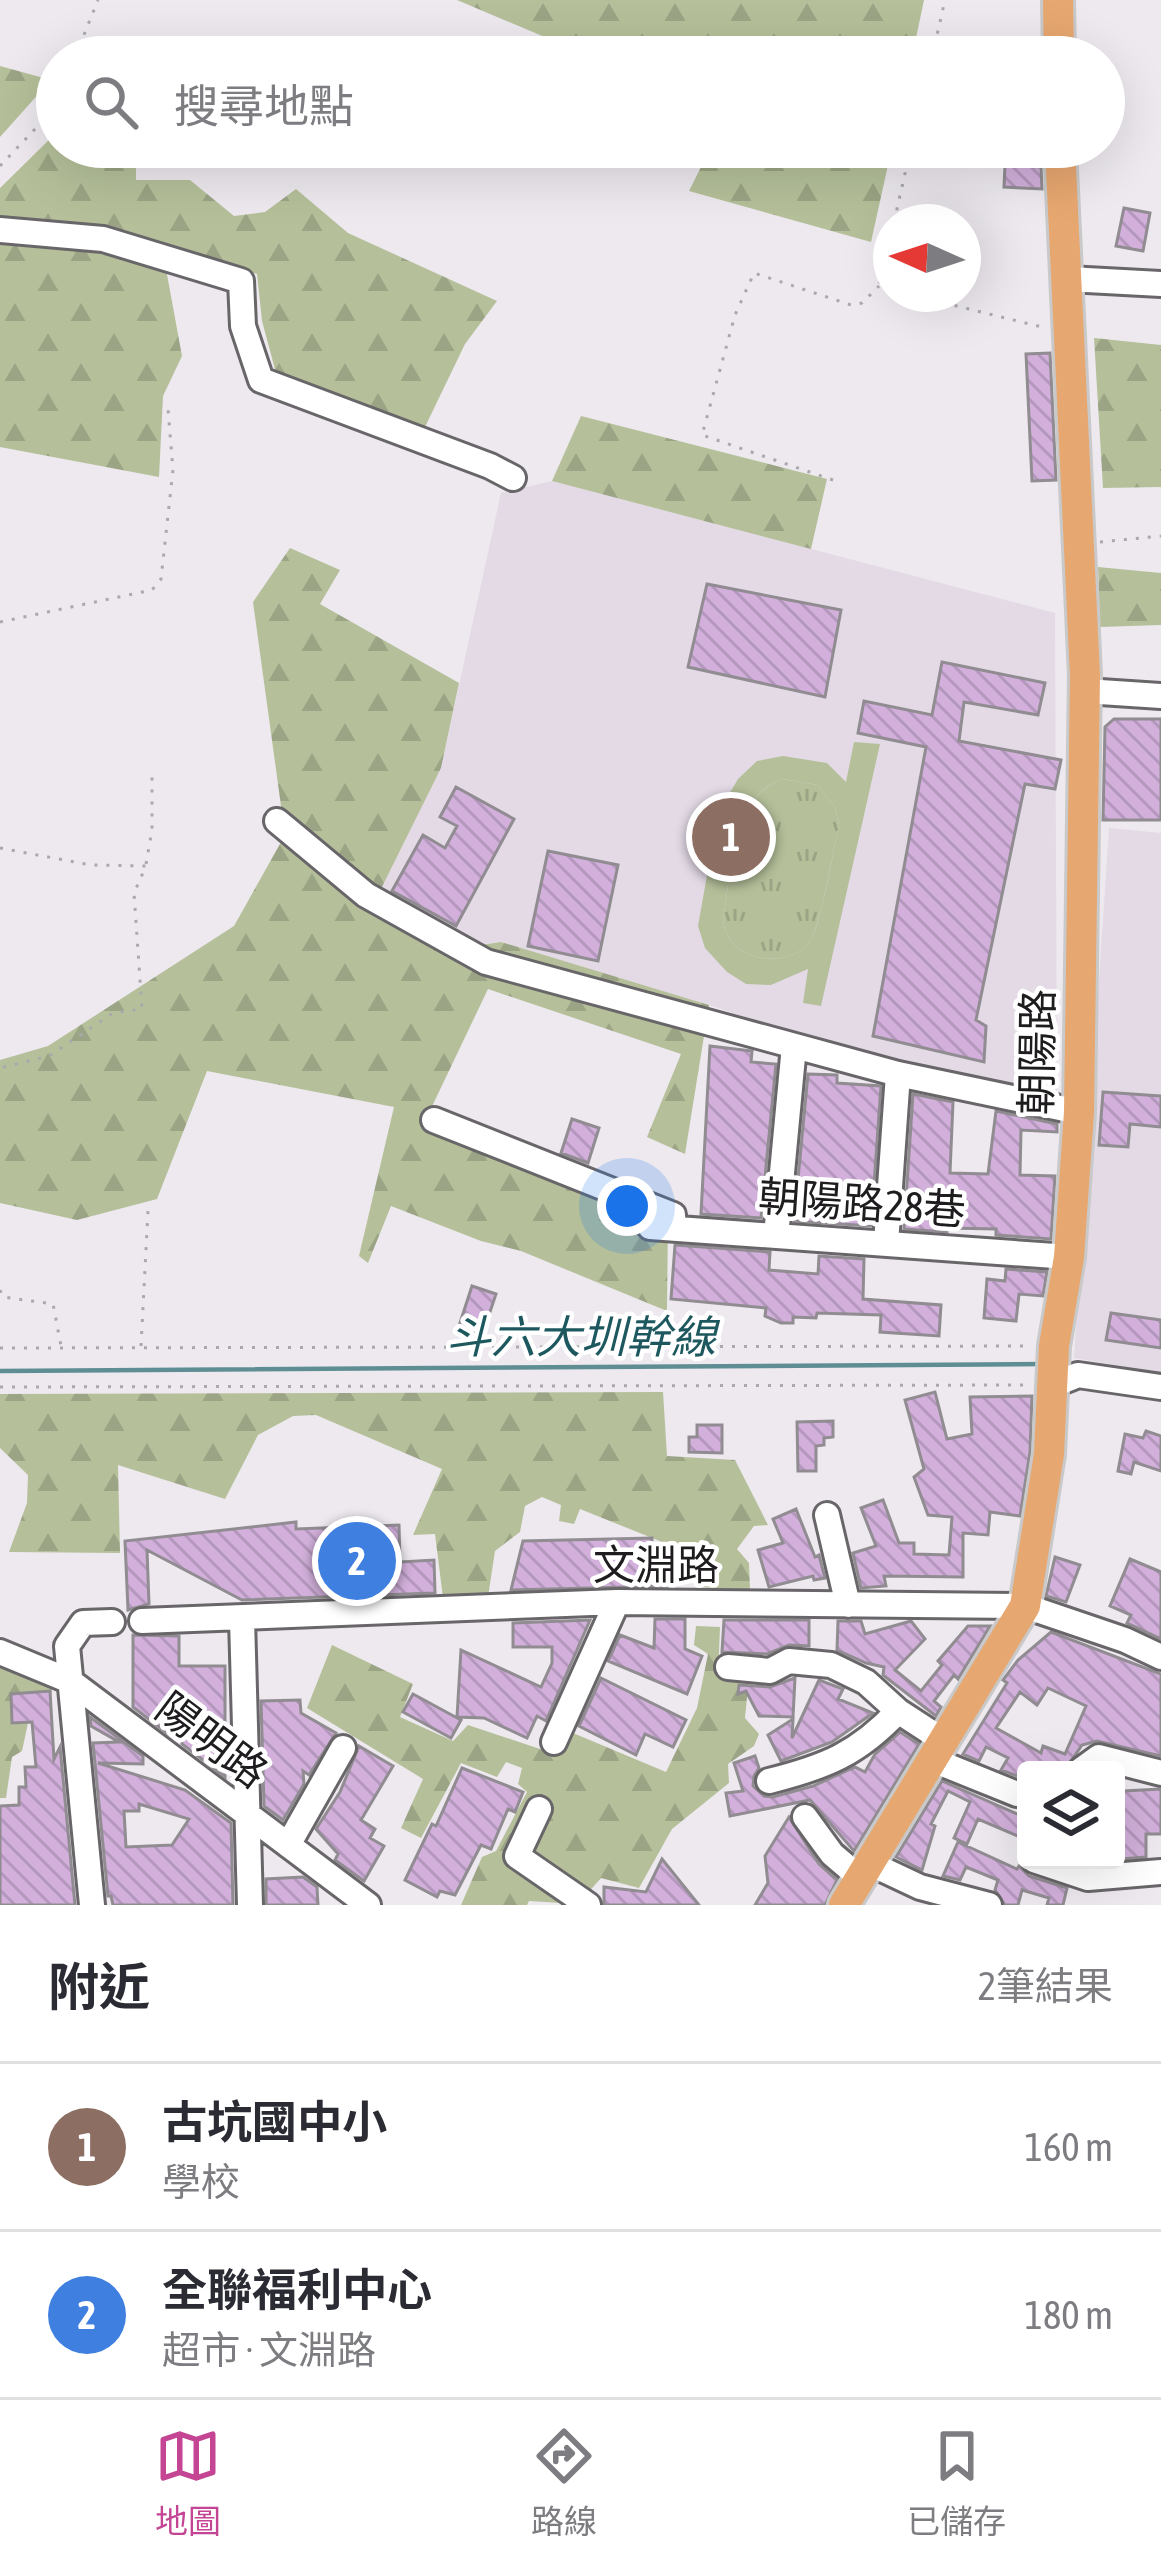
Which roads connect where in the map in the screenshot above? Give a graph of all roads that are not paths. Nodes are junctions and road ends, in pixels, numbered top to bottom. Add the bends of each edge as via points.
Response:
1 (1058, 0) edge
2 (1059, 36) edge
3 (1061, 168) edge
4 (0, 230) edge
5 (1068, 279) junction
6 (1161, 284) edge
7 (513, 478) dead end
8 (1085, 692) junction
9 (1161, 696) edge
10 (277, 820) dead end
11 (794, 1046) junction
12 (898, 1074) junction
13 (1079, 1112) junction
14 (434, 1120) dead end
15 (776, 1236) junction
16 (886, 1243) junction
17 (1069, 1257) junction
18 (1053, 1385) junction
19 (1161, 1388) edge
20 (826, 1515) dead end
21 (616, 1602) junction
22 (848, 1605) junction
23 (1025, 1606) junction
24 (242, 1619) junction
25 (142, 1621) dead end
26 (112, 1622) dead end
27 (0, 1652) edge
28 (1161, 1657) edge
29 (728, 1667) dead end
30 (70, 1682) junction
31 (898, 1711) junction
32 (554, 1742) dead end
33 (343, 1748) dead end
34 (938, 1750) junction
35 (1125, 1768) edge
36 (1161, 1773) edge
37 (770, 1781) dead end
38 (1017, 1794) edge
39 (539, 1809) dead end
40 (246, 1815) junction
41 (805, 1816) dead end
42 (288, 1845) junction
43 (1061, 1869) edge
44 (865, 1870) junction
45 (1161, 1872) edge
46 (92, 1905) edge
47 (250, 1905) edge
48 (368, 1905) edge
49 (588, 1905) edge
50 (844, 1905) edge
51 (988, 1905) edge

1 - 2 main road
3 - 5 main road, 朝陽路
4 - 7 street via 103,239 241,281 243,326 261,380
5 - 6 street
5 - 8 main road, 朝陽路
8 - 9 street
8 - 13 main road, 朝陽路
10 - 11 street via 366,895 486,962
11 - 12 street
11 - 15 street
12 - 13 street
12 - 16 street
13 - 17 main road, 朝陽路
14 - 15 street, 朝陽路28巷 via 673,1215 662,1227
15 - 16 street, 朝陽路28巷
16 - 17 street, 朝陽路28巷
17 - 18 main road, 朝陽路
18 - 19 street via 1078,1375
18 - 23 main road, 朝陽路
20 - 22 street
21 - 22 street, 文淵路
21 - 24 street, 文淵路
21 - 32 street
22 - 23 street, 文淵路
23 - 28 street, 文淵路
23 - 34 main road, 朝陽路
24 - 25 street, 文淵路
24 - 40 street
26 - 30 street via 83,1623 72,1634
27 - 30 street, 陽明路
29 - 31 street via 831,1665
30 - 40 street, 陽明路
30 - 46 street
31 - 34 street
31 - 37 street via 846,1755
33 - 42 street
34 - 38 street
34 - 44 main road, 朝陽路
35 - 36 street
39 - 49 street via 517,1856
40 - 42 street, 陽明路
40 - 47 street
41 - 44 street via 832,1854
42 - 48 street, 陽明路
43 - 45 street via 1088,1878
44 - 50 main road, 朝陽路
44 - 51 street

